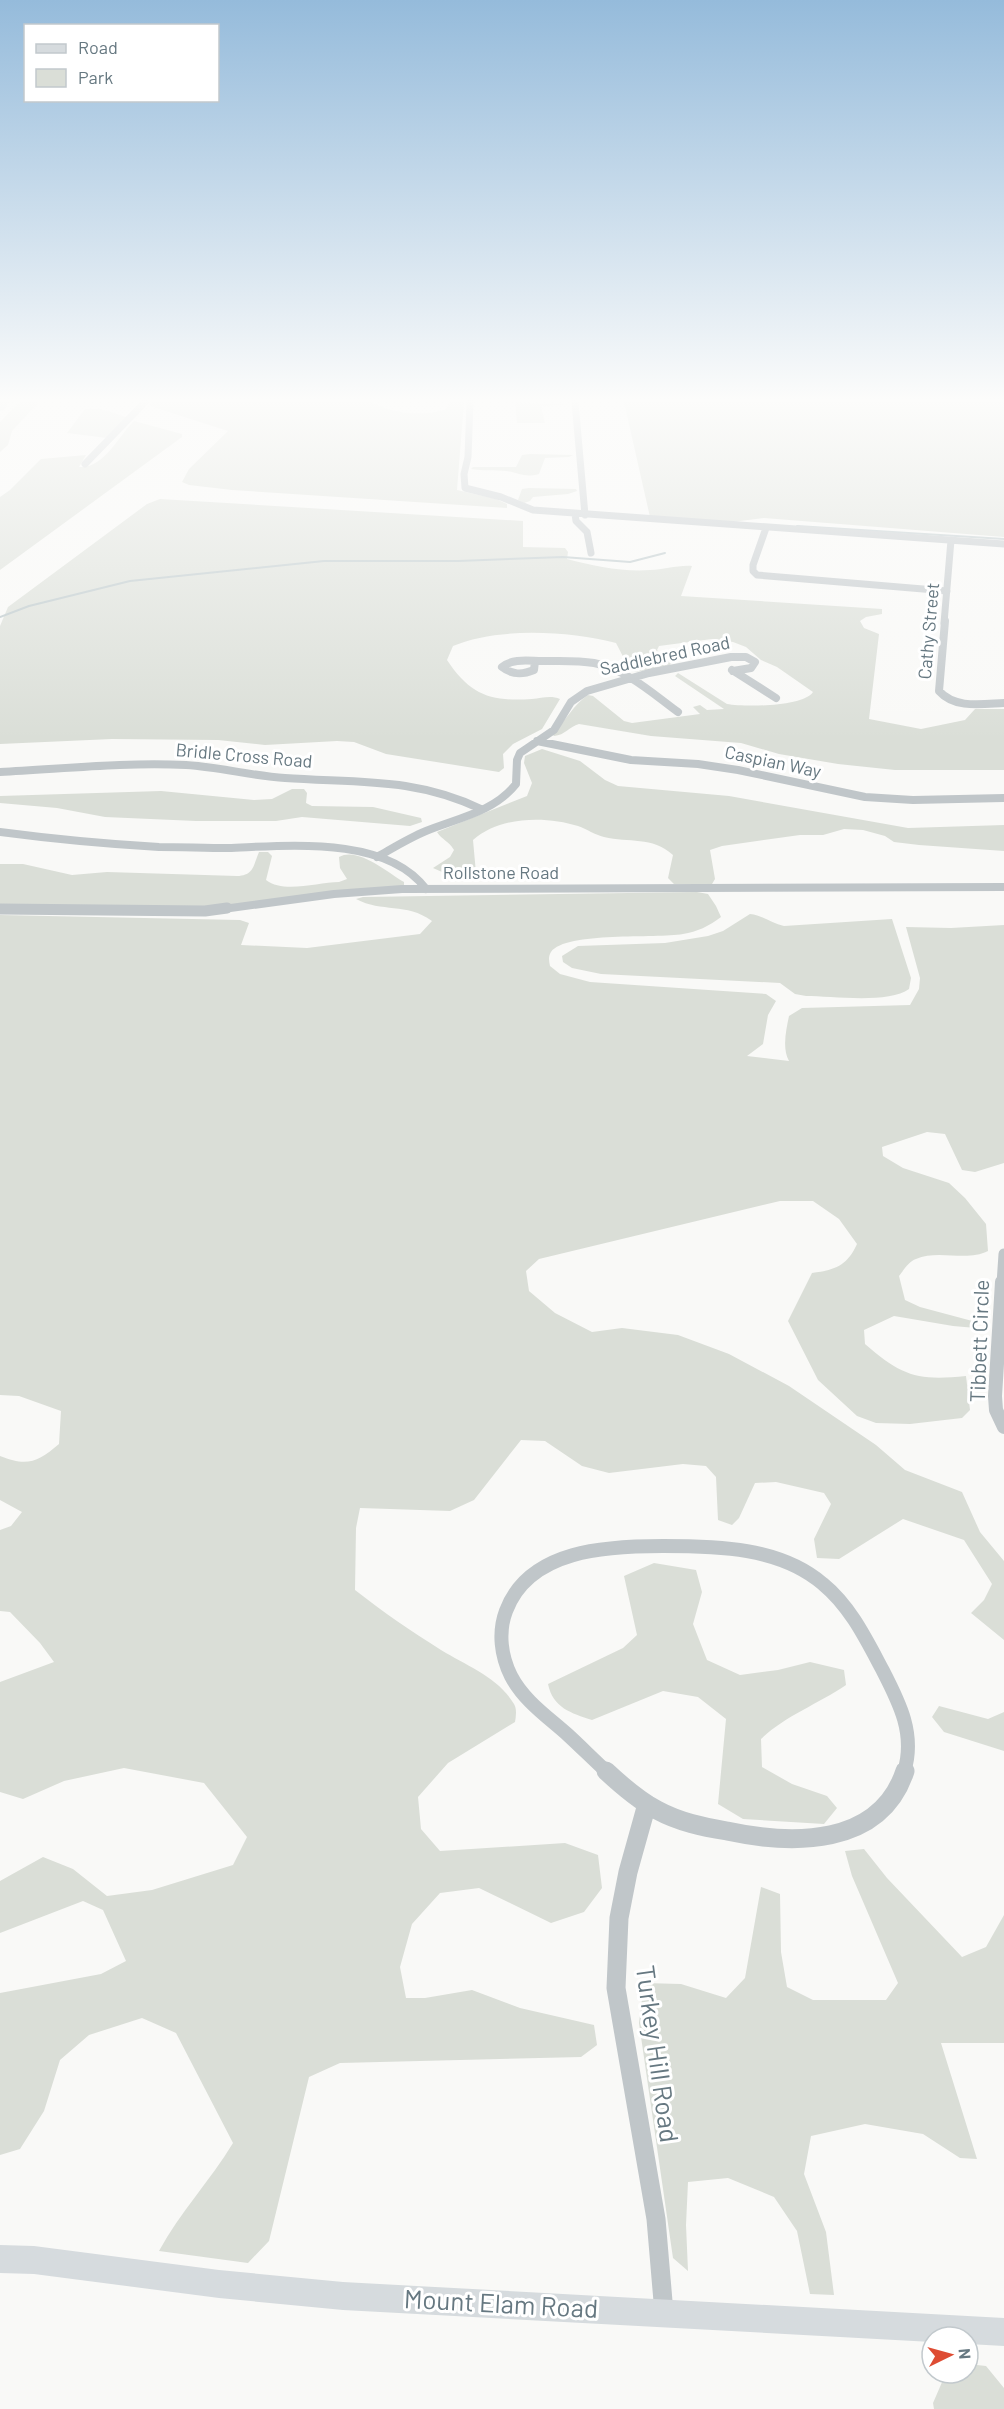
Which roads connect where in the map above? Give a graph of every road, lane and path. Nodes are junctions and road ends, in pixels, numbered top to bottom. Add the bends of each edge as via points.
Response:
1 (575, 514) edge
2 (579, 514) edge
3 (585, 515) joint
4 (766, 528) junction
5 (951, 540) junction
6 (1004, 544) edge
7 (591, 553) dead end
8 (947, 591) junction
9 (716, 660) junction
10 (535, 661) dead end
11 (733, 671) junction
12 (629, 679) junction
13 (776, 698) dead end
14 (1004, 703) edge
15 (678, 712) dead end
16 (537, 741) junction
17 (0, 772) edge
18 (1004, 798) edge
19 (481, 809) junction
20 (0, 832) edge
21 (377, 857) junction
22 (1004, 887) edge
23 (426, 889) junction
24 (0, 909) edge
25 (1004, 1254) edge
26 (1003, 1319) edge
27 (1004, 1427) edge
28 (647, 1804) junction
29 (0, 2259) edge
30 (664, 2313) junction
31 (1004, 2331) edge

1 - 7 street via 587,532
2 - 3 street
3 - 4 street
4 - 5 street
4 - 8 street via 753,565 757,575
5 - 6 street
5 - 8 street, Cathy Street
8 - 14 street, Cathy Street via 939,691 953,701
9 - 11 street
9 - 11 street, Saddlebred Road via 741,657 755,662 751,668
9 - 12 street, Saddlebred Road
10 - 12 street via 596,663
11 - 13 street
12 - 15 street
12 - 16 street, Saddlebred Road via 597,687 574,699 558,725
16 - 18 street, Caspian Way via 631,760 738,770 865,797
16 - 19 street, Saddlebred Road via 517,757 518,777 511,790
17 - 19 street, Bridle Cross Road via 122,766 204,767 294,779 405,784 444,792
19 - 21 street, Saddlebred Road via 426,831
20 - 21 street via 97,845 331,848
21 - 23 street via 417,878
22 - 23 street, Rollstone Road
23 - 24 street, Rollstone Road via 343,893 205,911
25 - 26 street, Tibbett Circle
26 - 27 street, Tibbett Circle via 995,1396
28 - 28 street via 685,1823 767,1840 815,1840 837,1835 876,1815 901,1784 910,1748 903,1711 846,1608 803,1568 742,1550 615,1546 565,1556 537,1572 515,1594 501,1634 511,1677 532,1702
28 - 30 street, Turkey Hill Road via 622,1912 616,1982 660,2247
29 - 30 main road, Mount Elam Road via 312,2294
30 - 31 main road, Mount Elam Road

